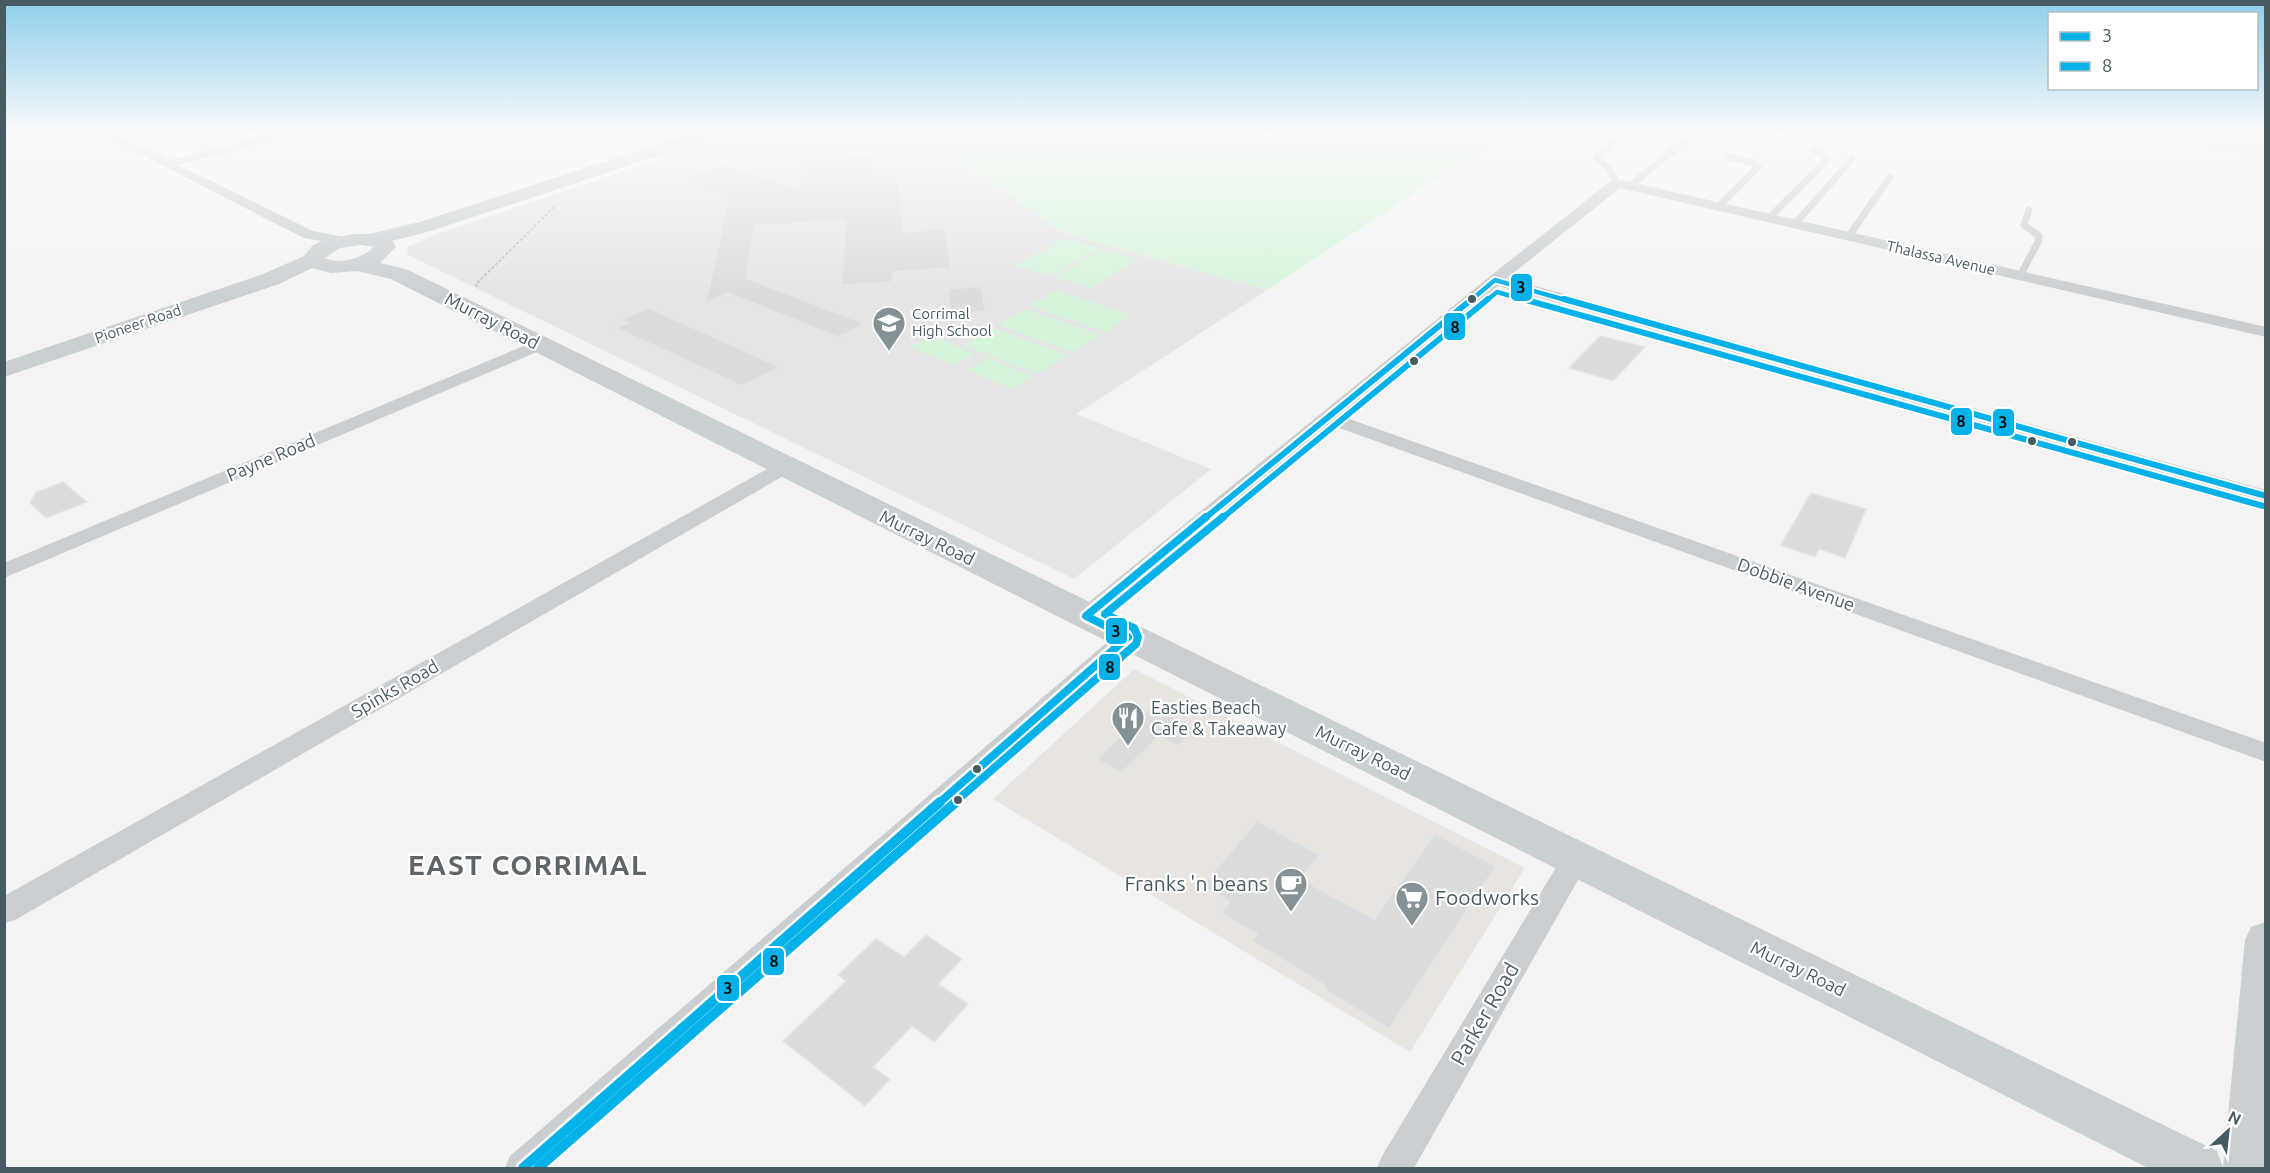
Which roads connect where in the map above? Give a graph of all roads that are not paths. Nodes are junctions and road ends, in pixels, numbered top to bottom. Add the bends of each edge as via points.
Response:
1 (208, 188) edge
2 (541, 188) edge
3 (1611, 188) edge
4 (1636, 188) edge
5 (1737, 188) edge
6 (1799, 188) edge
7 (1827, 188) edge
8 (1883, 188) edge
9 (1718, 207) junction
10 (2029, 210) dead end
11 (1769, 218) junction
12 (1795, 224) junction
13 (1849, 237) junction
14 (317, 253) junction
15 (385, 253) junction
16 (2020, 276) junction
17 (1495, 280) junction
18 (2265, 332) edge
19 (538, 345) junction
20 (4, 370) edge
21 (1327, 417) junction
22 (785, 467) junction
23 (2265, 495) edge
24 (4, 571) edge
25 (1086, 616) junction
26 (1128, 637) junction
27 (2265, 753) edge
28 (1576, 859) junction
29 (4, 910) edge
30 (2265, 940) edge
31 (523, 1168) edge
32 (1395, 1168) edge
33 (2199, 1168) edge
34 (2248, 1168) edge

1 - 14 street
2 - 15 main road via 427,226
3 - 17 street
4 - 9 street, Thalassa Avenue
5 - 9 lane
6 - 11 lane
7 - 12 lane
8 - 13 lane
9 - 11 street, Thalassa Avenue
10 - 16 lane via 2024,225 2039,240
11 - 12 street, Thalassa Avenue
12 - 13 street, Thalassa Avenue
13 - 16 street, Thalassa Avenue
14 - 15 main road, Murray Road via 354,264
14 - 15 main road via 345,241
14 - 20 main road, Pioneer Road via 271,279
15 - 19 main road, Murray Road via 483,317
16 - 18 street, Thalassa Avenue
17 - 21 street
17 - 23 street
19 - 22 main road, Murray Road
19 - 24 street, Payne Road
21 - 25 street
21 - 27 street, Dobbie Avenue
22 - 25 main road, Murray Road
22 - 29 street, Spinks Road
25 - 26 main road, Murray Road
26 - 28 main road, Murray Road
26 - 31 street
28 - 32 street, Parker Road
28 - 33 main road, Murray Road
30 - 34 main road

